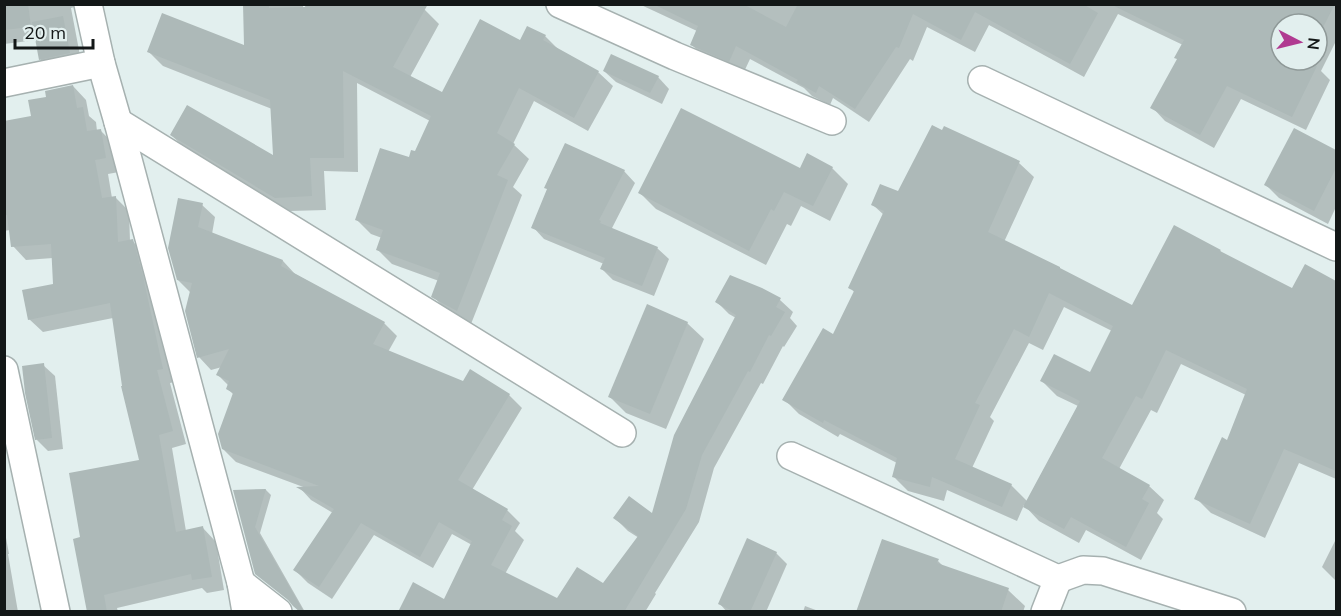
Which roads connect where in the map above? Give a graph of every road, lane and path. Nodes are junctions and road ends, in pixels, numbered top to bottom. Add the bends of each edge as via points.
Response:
1 (88, 4) edge
2 (560, 4) edge
3 (101, 63) junction
4 (982, 80) dead end
5 (4, 83) edge
6 (832, 121) dead end
7 (118, 122) junction
8 (1336, 247) edge
9 (4, 370) edge
10 (622, 433) dead end
11 (791, 456) dead end
12 (1058, 579) junction
13 (241, 583) junction
14 (56, 612) edge
15 (246, 612) edge
16 (278, 612) edge
17 (1045, 612) edge
18 (1232, 612) edge

1 - 3 street
2 - 6 street
3 - 5 street
3 - 7 street
4 - 8 street
7 - 10 street
7 - 13 street
9 - 14 street
11 - 12 street
12 - 17 street
12 - 18 street via 1083,570 1103,571
13 - 15 street
13 - 16 street

